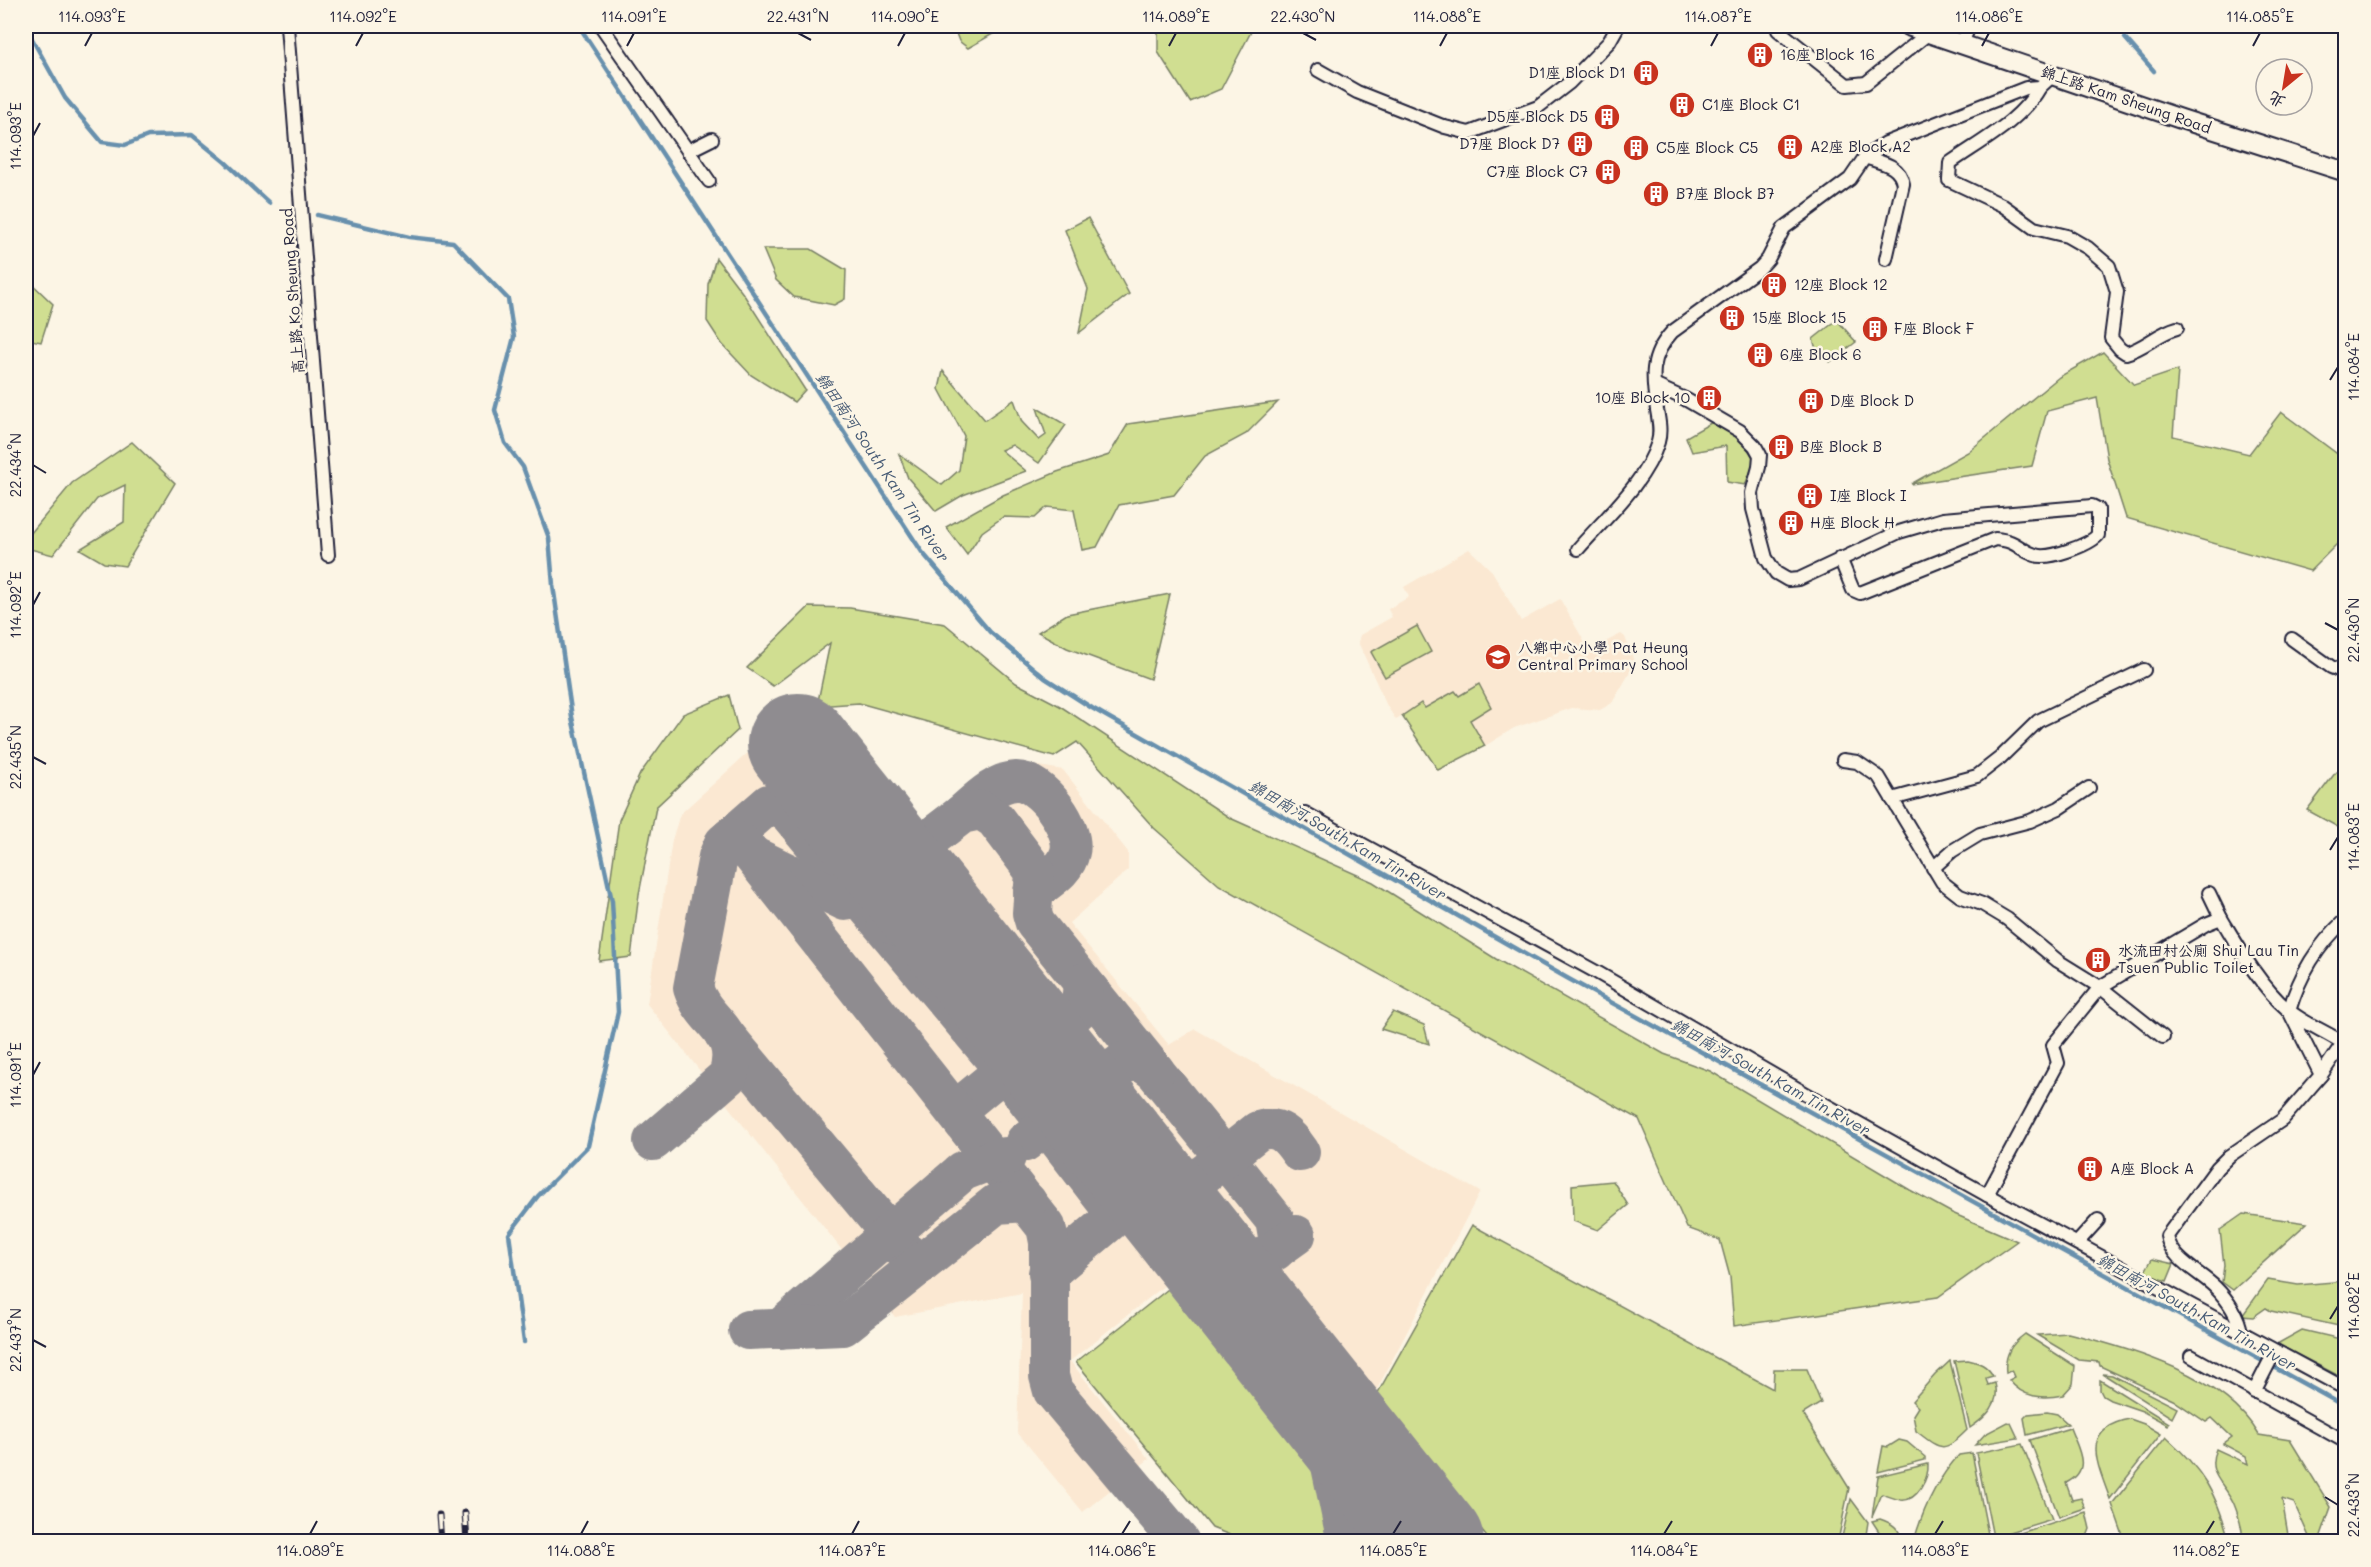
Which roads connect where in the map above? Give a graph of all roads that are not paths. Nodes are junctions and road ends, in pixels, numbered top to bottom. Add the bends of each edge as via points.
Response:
1 (287, 26) edge
2 (601, 26) edge
3 (1618, 26) edge
4 (1908, 26) edge
5 (1969, 26) edge
6 (1778, 30) dead end
7 (1929, 33) junction
8 (1962, 44) junction
9 (1318, 70) dead end
10 (2047, 81) junction
11 (712, 139) dead end
12 (688, 152) junction
13 (1866, 156) junction
14 (2346, 172) edge
15 (709, 181) dead end
16 (1886, 259) dead end
17 (2177, 328) dead end
18 (1654, 385) junction
19 (1578, 549) dead end
20 (328, 555) dead end
21 (1840, 558) junction
22 (2292, 639) dead end
23 (2144, 670) dead end
24 (2346, 673) edge
25 (1843, 760) dead end
26 (2089, 788) dead end
27 (1892, 799) junction
28 (1305, 813) dead end
29 (1933, 868) junction
30 (2209, 893) dead end
31 (2221, 918) junction
32 (2346, 919) edge
33 (2100, 987) junction
34 (2289, 1011) junction
35 (2163, 1037) dead end
36 (2321, 1075) junction
37 (1987, 1195) junction
38 (2098, 1220) dead end
39 (2077, 1243) junction
40 (2241, 1332) junction
41 (2275, 1351) junction
42 (2191, 1356) dead end
43 (2346, 1389) edge
44 (2254, 1392) junction
45 (2346, 1442) edge

1 - 20 street, 高上路 Ko Sheung Road
2 - 12 street
3 - 9 street via 1609,42 1538,107 1469,133 1357,93
4 - 7 main road, 錦上路 Kam Sheung Road
5 - 8 street
6 - 7 street via 1847,86 1866,83
7 - 8 main road, 錦上路 Kam Sheung Road
8 - 10 main road, 錦上路 Kam Sheung Road
10 - 13 street via 1897,139
10 - 14 main road, 錦上路 Kam Sheung Road
10 - 17 street via 2021,113 1950,163 1949,180 2002,205 2034,228 2067,236 2109,266 2117,292 2110,338 2120,350 2138,350
11 - 12 street
12 - 15 street
13 - 16 street via 1895,168 1903,184
13 - 18 street via 1850,179 1784,228 1760,268 1672,332 1660,345 1654,361
18 - 19 street via 1659,441 1648,467
18 - 21 street via 1740,431 1755,446 1760,455 1752,493 1753,509 1766,558 1776,573 1788,580 1799,579
21 - 21 street via 1853,590 1860,593 1995,540 2012,541 2036,555 2046,556 2088,544 2098,535 2098,509 2092,506 1943,519 1899,532
22 - 24 street
23 - 27 street via 2038,721 1977,776
25 - 27 street via 1857,762 1879,777
26 - 29 street via 2030,821 1980,834
27 - 29 street
28 - 37 street via 1607,978
29 - 33 street via 1951,891 2001,915 2058,961
30 - 31 street
31 - 33 street
31 - 34 street via 2256,973
32 - 34 street via 2327,938 2297,983
33 - 35 street
33 - 37 street via 2053,1045 2058,1063
34 - 36 street
34 - 36 street via 2343,1043
36 - 40 street via 2282,1120 2217,1168 2167,1236 2172,1251 2215,1286 2228,1302
37 - 39 street
38 - 39 street
39 - 40 street
40 - 41 street
41 - 43 street
41 - 44 street
42 - 44 street
44 - 45 street

